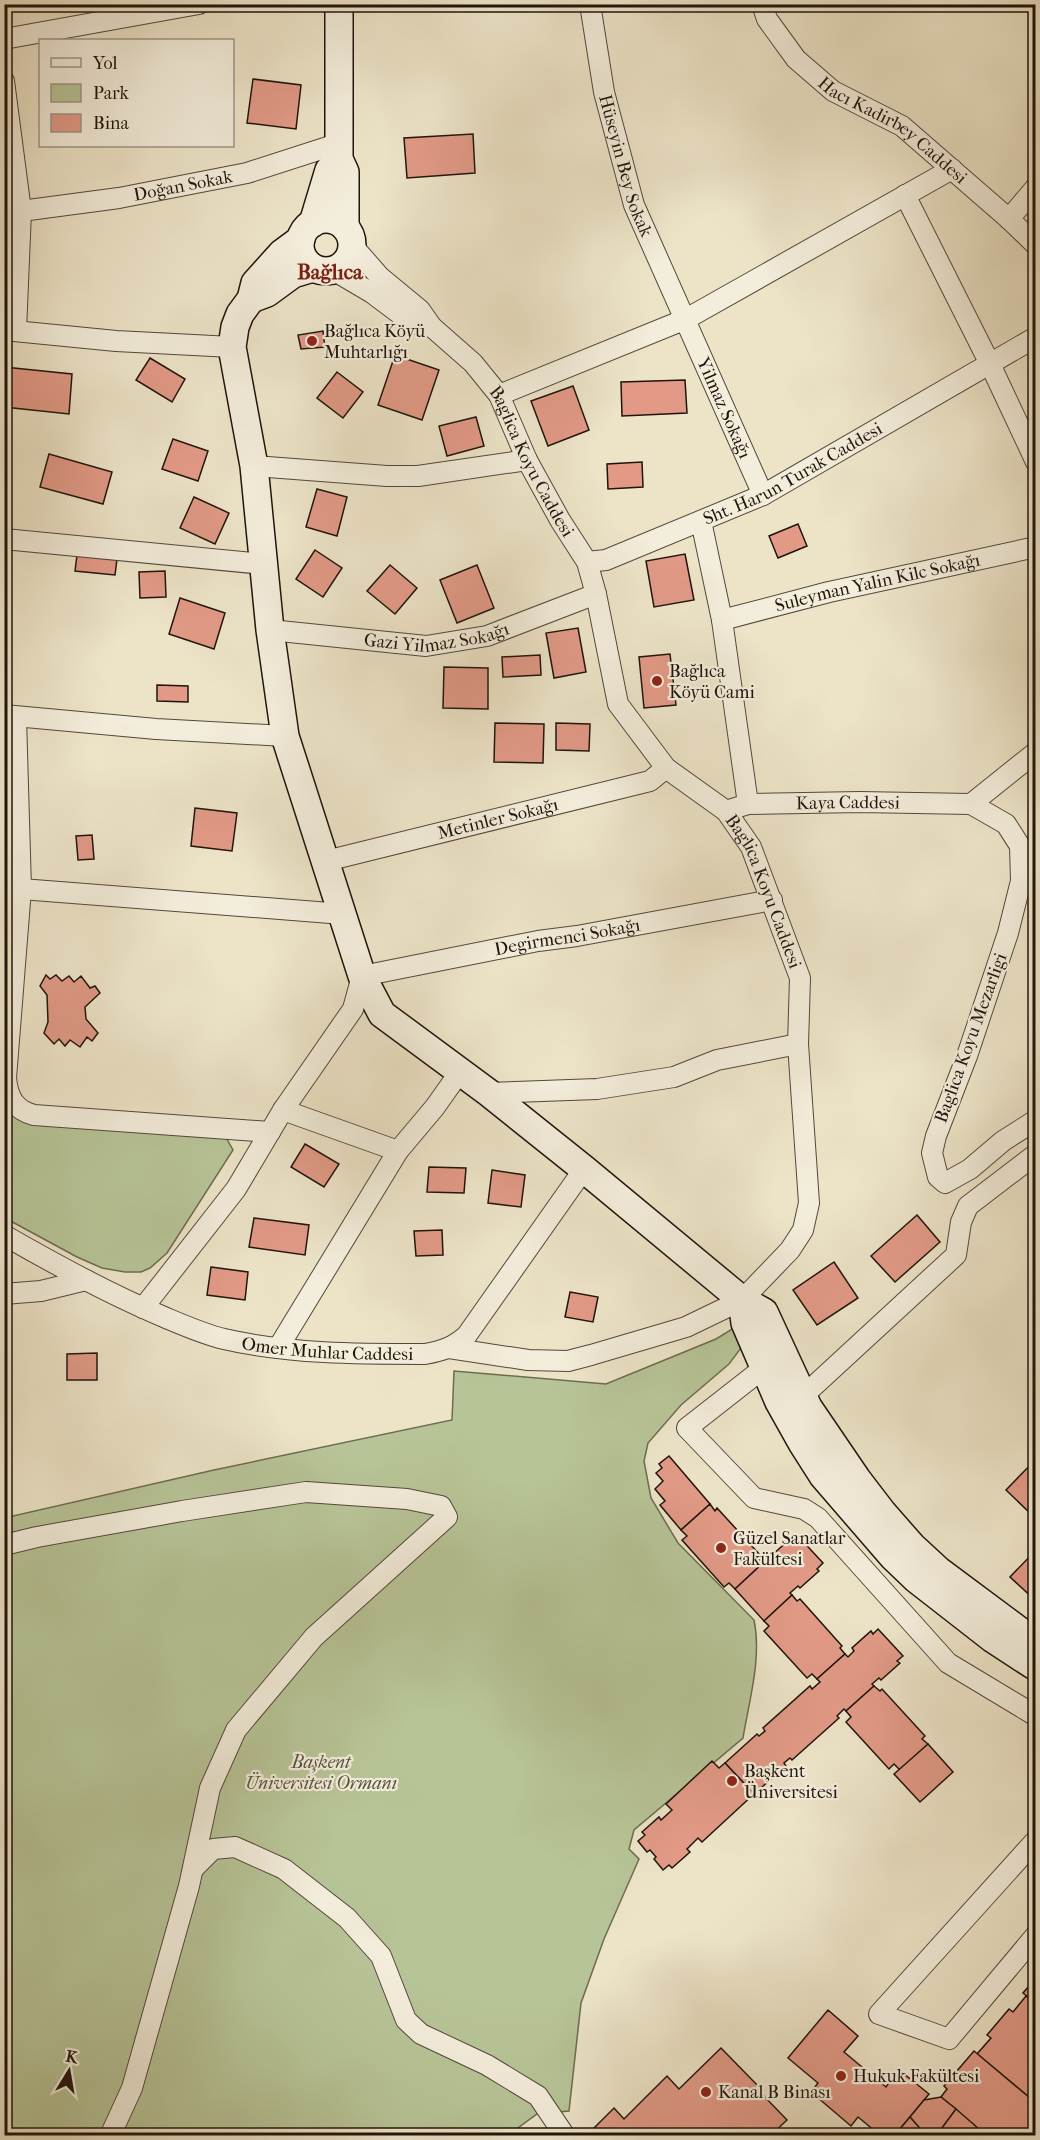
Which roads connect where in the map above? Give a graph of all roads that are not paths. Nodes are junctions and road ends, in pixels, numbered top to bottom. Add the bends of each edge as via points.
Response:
1 (199, 4) edge
2 (339, 4) edge
3 (590, 4) edge
4 (762, 4) edge
5 (4, 39) edge
6 (4, 81) edge
7 (340, 151) junction
8 (952, 169) junction
9 (1035, 187) edge
10 (905, 195) junction
11 (21, 211) junction
12 (1009, 219) junction
13 (307, 231) junction
14 (348, 236) junction
15 (1035, 244) edge
16 (323, 269) junction
17 (251, 299) junction
18 (686, 319) junction
19 (432, 327) junction
20 (10, 330) edge
21 (1035, 337) edge
22 (232, 347) junction
23 (990, 364) junction
24 (499, 395) junction
25 (527, 460) junction
26 (1035, 462) edge
27 (254, 466) junction
28 (763, 495) junction
29 (701, 521) junction
30 (4, 539) edge
31 (1035, 547) edge
32 (587, 562) junction
33 (263, 564) junction
34 (596, 594) junction
35 (722, 620) junction
36 (270, 630) junction
37 (10, 716) edge
38 (285, 736) junction
39 (1035, 752) edge
40 (666, 768) junction
41 (748, 804) junction
42 (971, 804) junction
43 (726, 811) junction
44 (326, 861) junction
45 (21, 889) junction
46 (772, 900) junction
47 (343, 914) junction
48 (362, 976) junction
49 (798, 1044) junction
50 (459, 1073) junction
51 (489, 1093) junction
52 (283, 1110) junction
53 (1035, 1120) edge
54 (270, 1132) junction
55 (398, 1151) junction
56 (1035, 1154) edge
57 (584, 1169) junction
58 (4, 1235) edge
59 (86, 1280) junction
60 (4, 1294) edge
61 (742, 1300) junction
62 (143, 1308) junction
63 (278, 1348) junction
64 (449, 1348) junction
65 (774, 1361) junction
66 (803, 1395) junction
67 (4, 1545) edge
68 (1035, 1643) edge
69 (1035, 1667) edge
70 (1035, 1716) edge
71 (1035, 1840) edge
72 (193, 1869) junction
73 (1035, 1935) edge
74 (110, 2136) edge
75 (565, 2136) edge

1 - 5 street
2 - 7 street
3 - 18 street, Hüseyin Bey Sokak via 604,92 634,205
4 - 8 street, Hacı Kadirbey Caddesi via 767,19 796,59 833,91 902,126
6 - 11 street
7 - 11 street, Doğan Sokak via 119,198
7 - 13 street via 328,170
7 - 14 street via 345,172
8 - 10 street
8 - 12 street, Hacı Kadirbey Caddesi
9 - 12 street
10 - 18 street
10 - 23 street
11 - 20 street
12 - 15 street, Hacı Kadirbey Caddesi
13 - 14 street via 326,219 339,222
13 - 16 street via 301,252 308,264
13 - 17 street via 265,270 255,283
14 - 16 street via 351,252 345,263
14 - 19 street via 380,277 420,310
16 - 17 street via 293,274
16 - 19 street via 372,293 412,323
17 - 22 street via 240,314
18 - 24 street
18 - 28 street, Yilmaz Sokağı
19 - 24 street, Baglica Koyu Caddesi via 460,350
20 - 22 street
21 - 23 street, Sht. Harun Turak Caddesi
22 - 27 street
23 - 26 street
23 - 28 street, Sht. Harun Turak Caddesi
24 - 25 street, Baglica Koyu Caddesi
25 - 27 street via 417,476
25 - 32 street, Baglica Koyu Caddesi
27 - 33 street
28 - 29 street, Sht. Harun Turak Caddesi
29 - 32 street, Sht. Harun Turak Caddesi via 606,560
29 - 35 street
30 - 33 street
31 - 35 street, Suleyman Yalin Kilc Sokağı
32 - 34 street, Baglica Koyu Caddesi
33 - 36 street
34 - 36 street, Gazi Yilmaz Sokağı via 487,636 426,646
34 - 40 street, Baglica Koyu Caddesi via 618,704
35 - 41 street
36 - 38 street
37 - 38 street
37 - 45 street
38 - 44 street
39 - 42 street
40 - 43 street, Baglica Koyu Caddesi
40 - 44 street, Metinler Sokağı via 650,781
41 - 42 street, Kaya Caddesi
41 - 43 street, Kaya Caddesi
42 - 53 street, Baglica Koyu Mezarligi via 1006,824 1020,846 1021,881 1008,933 936,1137 932,1153 938,1177 945,1183 970,1169
43 - 46 street, Baglica Koyu Caddesi via 751,847
44 - 47 street
45 - 47 street
45 - 54 street via 6,1078 7,1091 17,1107 23,1112 56,1117
46 - 48 street, Degirmenci Sokağı
46 - 49 street, Baglica Koyu Caddesi via 800,978
47 - 48 street
48 - 50 street via 382,1014
48 - 52 street via 353,1009
49 - 51 street via 717,1060 674,1077 597,1089
49 - 61 street, Baglica Koyu Caddesi via 809,1203 803,1230 790,1250
50 - 51 street
50 - 55 street
51 - 57 street
52 - 54 street
52 - 55 street
54 - 62 street via 236,1189
55 - 63 street
56 - 66 street via 968,1206 956,1255
57 - 61 street
57 - 64 street, Omer Muhlar Caddesi via 467,1335
58 - 59 street, Omer Muhlar Caddesi
59 - 60 street via 41,1291
59 - 62 street, Omer Muhlar Caddesi
61 - 64 street, Baglica Koyu Caddesi via 686,1327 568,1360 528,1360
61 - 65 street via 764,1312
62 - 63 street, Omer Muhlar Caddesi via 222,1339
63 - 64 street, Omer Muhlar Caddesi via 425,1354
65 - 66 street
65 - 69 street via 802,1443 823,1476 916,1579
65 - 70 street via 687,1428 754,1498 804,1509 818,1518 948,1663
66 - 68 street via 857,1479 912,1546
67 - 72 street via 182,1510 306,1492 407,1499 441,1506 447,1517 314,1637 236,1730 210,1788
71 - 73 street via 879,2014 949,2039
72 - 74 street via 132,2088
72 - 75 street via 213,1849 235,1846 284,1869 347,1918 381,1956 406,2020 421,2034 488,2065 538,2096

